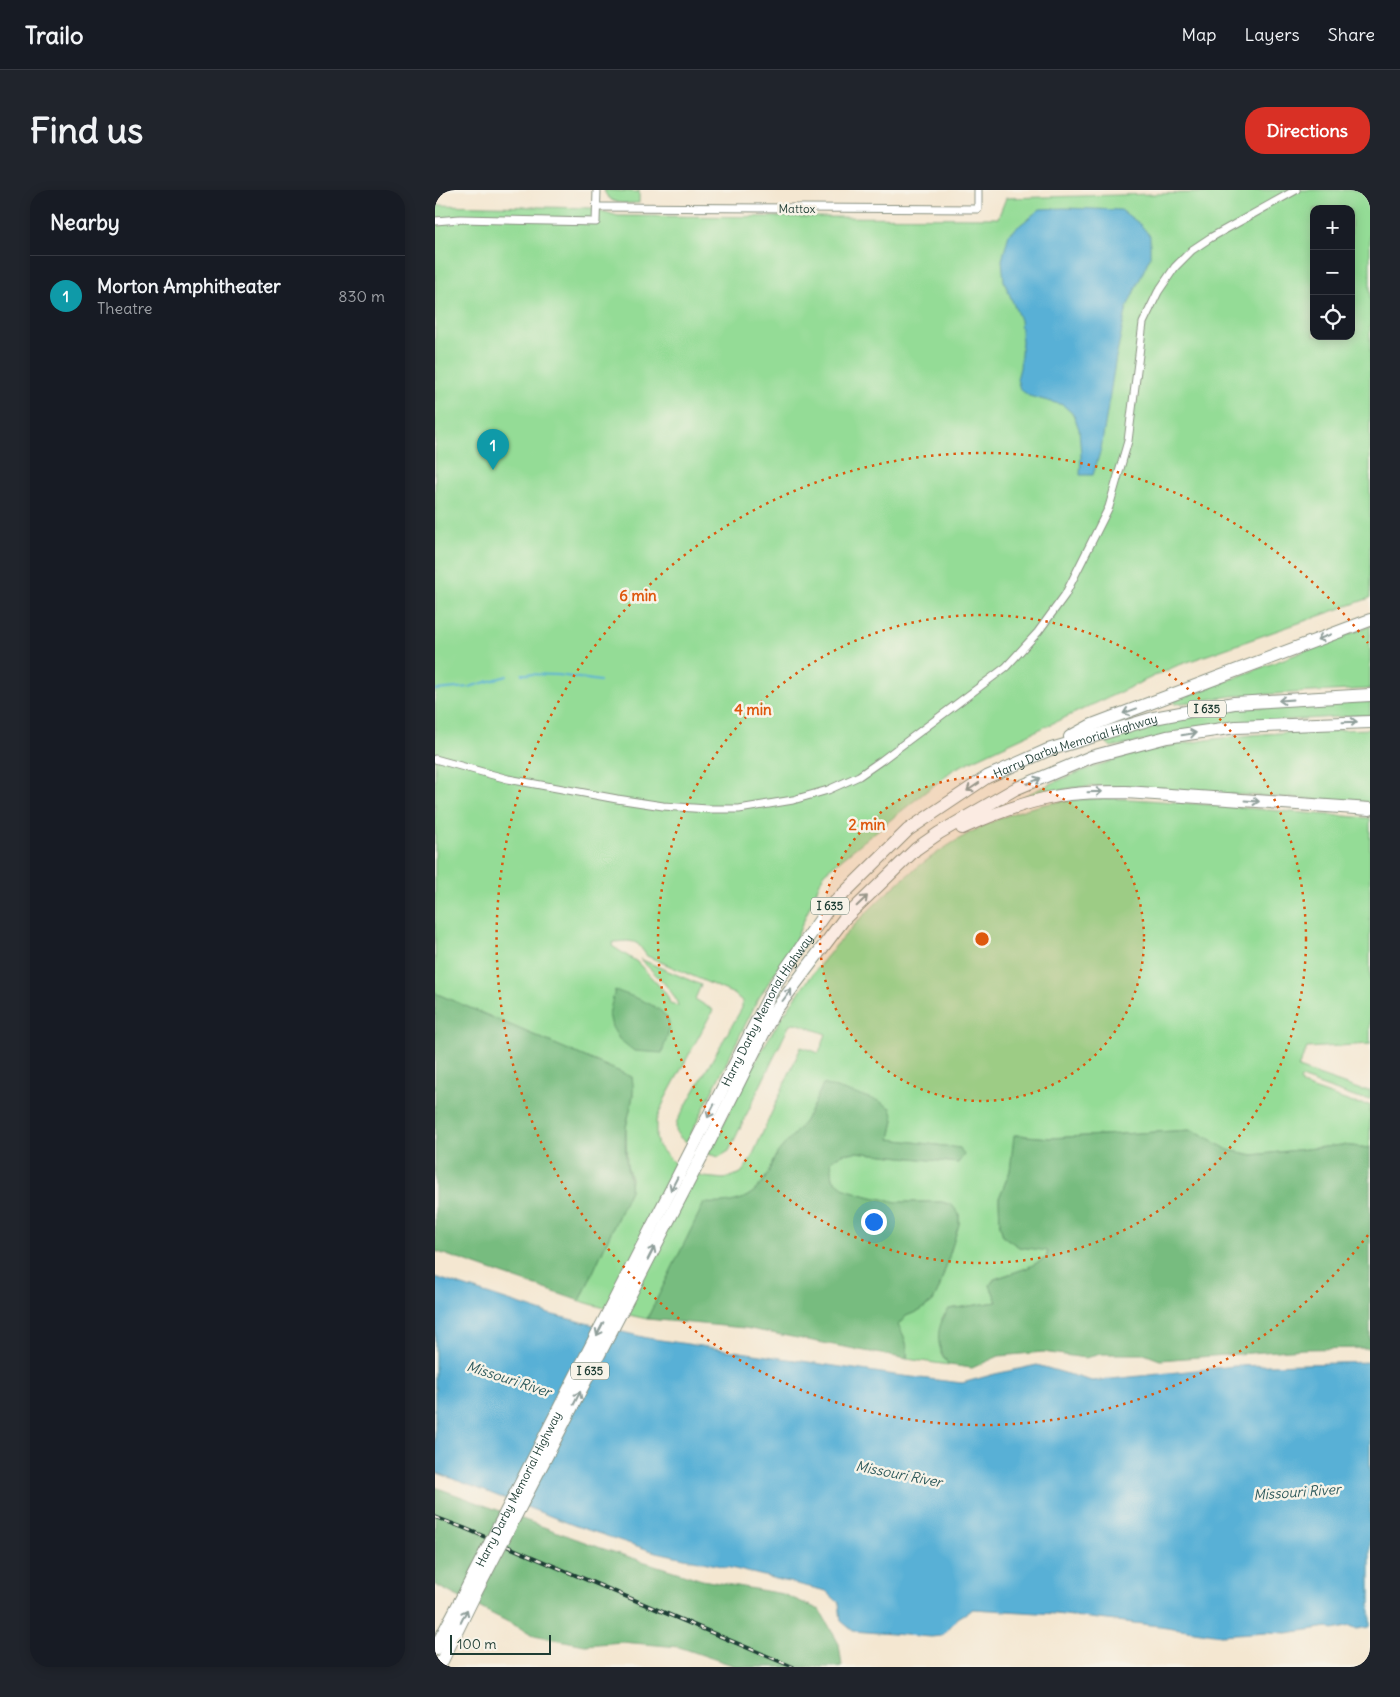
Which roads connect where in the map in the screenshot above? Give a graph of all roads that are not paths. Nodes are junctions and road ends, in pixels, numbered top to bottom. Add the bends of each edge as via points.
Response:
1 (597, 190) edge
2 (978, 190) edge
3 (1296, 190) edge
4 (597, 207) junction
5 (435, 221) edge
6 (1370, 620) edge
7 (1370, 695) edge
8 (1370, 722) edge
9 (1048, 750) junction
10 (435, 759) edge
11 (1370, 809) edge
12 (916, 850) junction
13 (702, 1143) junction
14 (469, 1594) junction
15 (435, 1650) edge
16 (439, 1667) edge

1 - 4 street
2 - 4 street, Mattox via 978,209
3 - 10 street via 1191,250 1158,292 1143,324 1128,441 1109,508 1065,595 1038,632 1006,667 859,776 828,790 793,800 739,809 708,809 617,799 508,778
4 - 5 street via 596,222
6 -> 9 highway via 1092,725
7 -> 9 highway, Harry Darby Memorial Highway / I 635 via 1234,704 1154,718
12 -> 8 highway, Harry Darby Memorial Highway / I 635 via 1015,788 1091,757 1167,737 1236,727
9 -> 13 highway, Harry Darby Memorial Highway / I 635 via 987,777 908,830 828,909 776,983
12 -> 11 highway via 1017,806 1054,796 1092,792
13 -> 12 highway, Harry Darby Memorial Highway / I 635 via 774,1012 844,919
13 - 14 highway, Harry Darby Memorial Highway / I 635, bridge
14 - 15 highway, Harry Darby Memorial Highway / I 635
16 -> 14 highway, Harry Darby Memorial Highway / I 635

